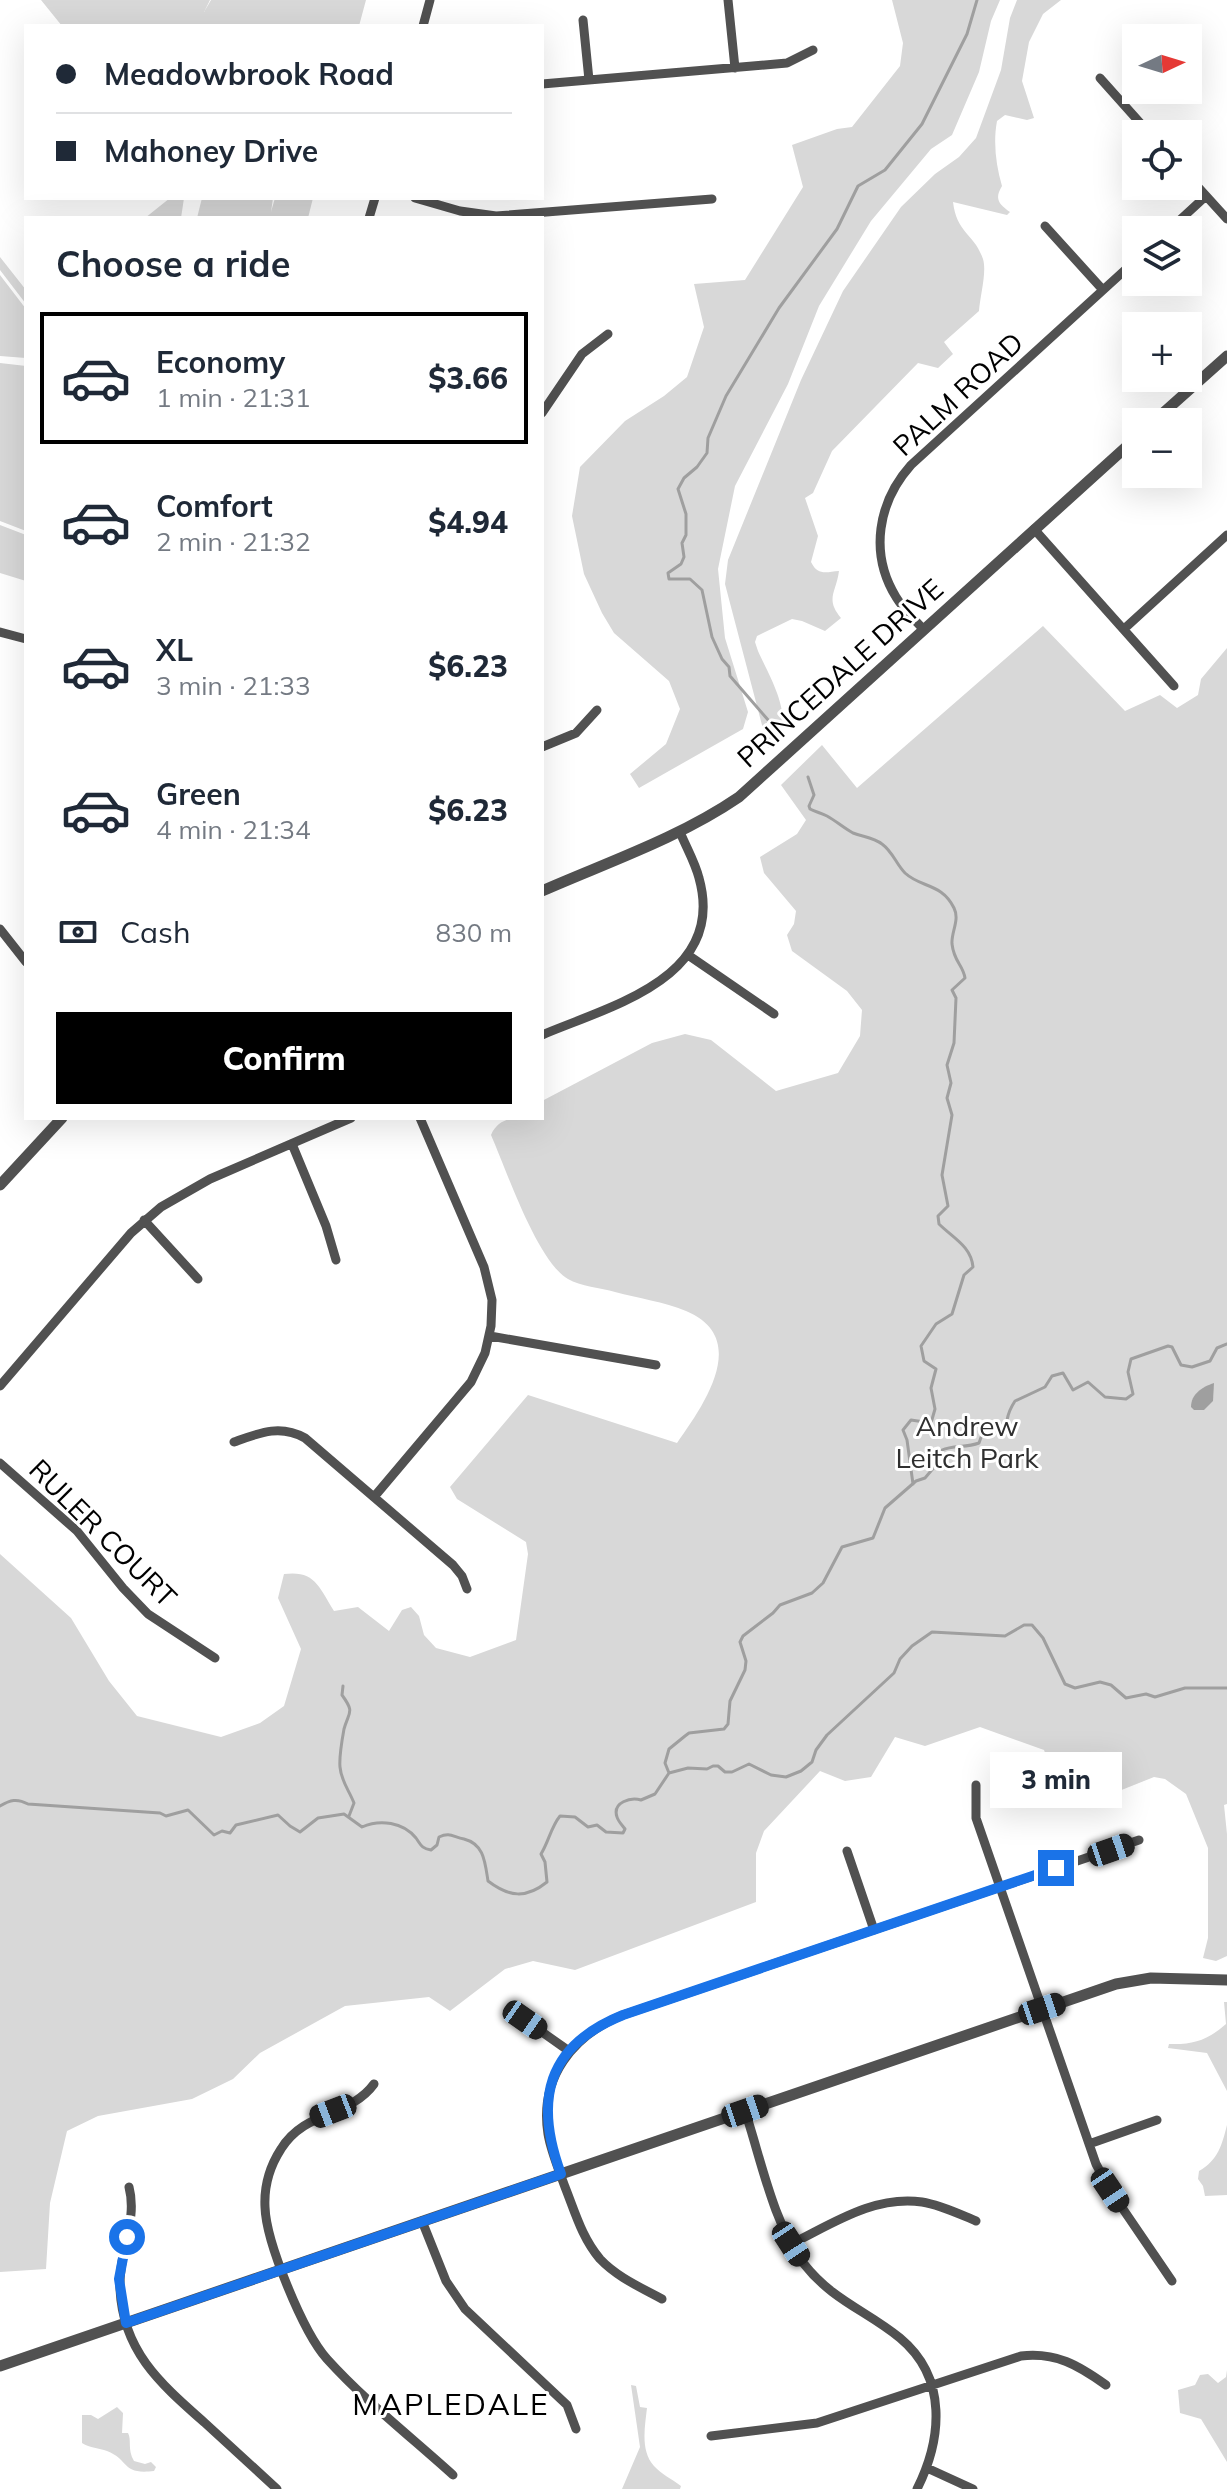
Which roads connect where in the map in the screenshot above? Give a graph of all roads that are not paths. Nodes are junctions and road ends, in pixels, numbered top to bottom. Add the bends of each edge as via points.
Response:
1 (430, 0) edge
2 (728, 0) edge
3 (583, 20) dead end
4 (424, 24) edge
5 (813, 50) dead end
6 (735, 68) junction
7 (1100, 78) dead end
8 (589, 80) junction
9 (544, 84) edge
10 (1138, 120) edge
11 (1202, 192) edge
12 (1206, 196) junction
13 (712, 199) dead end
14 (422, 200) edge
15 (496, 216) edge
16 (496, 216) edge
17 (1184, 216) edge
18 (1227, 219) edge
19 (1045, 226) dead end
20 (1122, 273) edge
21 (1103, 290) junction
22 (608, 334) dead end
23 (1227, 356) edge
24 (545, 401) edge
25 (1169, 408) edge
26 (1122, 450) edge
27 (1034, 529) junction
28 (1227, 535) edge
29 (1124, 629) junction
30 (924, 630) junction
31 (0, 632) edge
32 (24, 638) edge
33 (1174, 686) dead end
34 (597, 710) dead end
35 (544, 746) edge
36 (680, 832) junction
37 (544, 890) edge
38 (0, 929) edge
39 (688, 955) junction
40 (24, 959) edge
41 (774, 1014) dead end
42 (544, 1034) edge
43 (60, 1120) edge
44 (346, 1120) edge
45 (421, 1120) edge
46 (292, 1144) junction
47 (0, 1185) edge
48 (144, 1220) junction
49 (336, 1260) dead end
50 (198, 1279) dead end
51 (490, 1336) junction
52 (656, 1365) dead end
53 (0, 1386) edge
54 (234, 1442) dead end
55 (0, 1463) edge
56 (374, 1497) junction
57 (467, 1589) dead end
58 (215, 1658) dead end
59 (976, 1785) dead end
60 (1139, 1840) dead end
61 (847, 1851) dead end
62 (1000, 1887) junction
63 (874, 1930) junction
64 (1227, 1980) edge
65 (1042, 2009) junction
66 (525, 2020) dead end
67 (569, 2051) junction
68 (374, 2084) dead end
69 (745, 2111) junction
70 (1157, 2120) dead end
71 (1089, 2144) junction
72 (561, 2174) junction
73 (129, 2187) dead end
74 (422, 2221) junction
75 (976, 2221) dead end
76 (791, 2244) junction
77 (282, 2269) junction
78 (1172, 2281) dead end
79 (662, 2299) dead end
80 (126, 2323) junction
81 (0, 2366) edge
82 (932, 2385) junction
83 (1106, 2385) dead end
84 (576, 2429) dead end
85 (711, 2436) dead end
86 (927, 2468) junction
87 (453, 2475) dead end
88 (277, 2489) edge
89 (917, 2489) edge
90 (973, 2489) edge

1 - 4 street
2 - 6 street
3 - 8 street
5 - 6 street via 787,63
6 - 8 street
7 - 10 street
8 - 9 street
11 - 12 street
12 - 17 street
12 - 18 street
13 - 16 street
14 - 15 street
19 - 21 street
20 - 21 street, PALM ROAD
21 - 30 street, PALM ROAD via 911,465 892,489 880,527 884,570 896,598
22 - 24 street via 582,354
23 - 25 street
26 - 27 street, PRINCEDALE DRIVE
27 - 29 street
27 - 30 street, PRINCEDALE DRIVE
28 - 29 street
29 - 33 street
30 - 36 street, PRINCEDALE DRIVE via 739,797
31 - 32 street
34 - 35 street via 576,733
36 - 37 street, PRINCEDALE DRIVE
36 - 39 street via 700,879 703,901 698,936
38 - 40 street
39 - 41 street
39 - 42 street via 650,989
43 - 47 street
44 - 46 street
45 - 51 street via 486,1275 492,1300
46 - 48 street via 180,1195
46 - 49 street
48 - 50 street
48 - 53 street
51 - 52 street
51 - 56 street via 471,1382
54 - 56 street via 268,1430 298,1434
55 - 58 street, RULER COURT via 77,1531 148,1614
56 - 57 street via 453,1565
59 - 62 street via 976,1818
60 - 62 street
61 - 63 street
62 - 63 street
62 - 65 street
63 - 67 street via 614,2019 586,2034
64 - 65 street via 1139,1979
65 - 69 street
65 - 71 street
66 - 67 street
67 - 72 street via 553,2078 547,2108 548,2137
68 - 77 street via 356,2102 302,2126 273,2163 265,2211
69 - 72 street
69 - 76 street
70 - 71 street
71 - 78 street via 1110,2190
72 - 74 street
72 - 79 street via 592,2249 619,2275
73 - 80 street via 132,2211 119,2279
74 - 77 street
74 - 84 street via 457,2300 567,2405
75 - 76 street via 933,2204 890,2202 858,2211
76 - 82 street via 829,2290 910,2347
77 - 80 street
77 - 87 street via 305,2326 326,2358
80 - 81 street
80 - 88 street via 153,2375
82 - 83 street via 1001,2360 1032,2355 1069,2361
82 - 85 street via 817,2423
82 - 86 street via 937,2433
86 - 89 street
86 - 90 street

